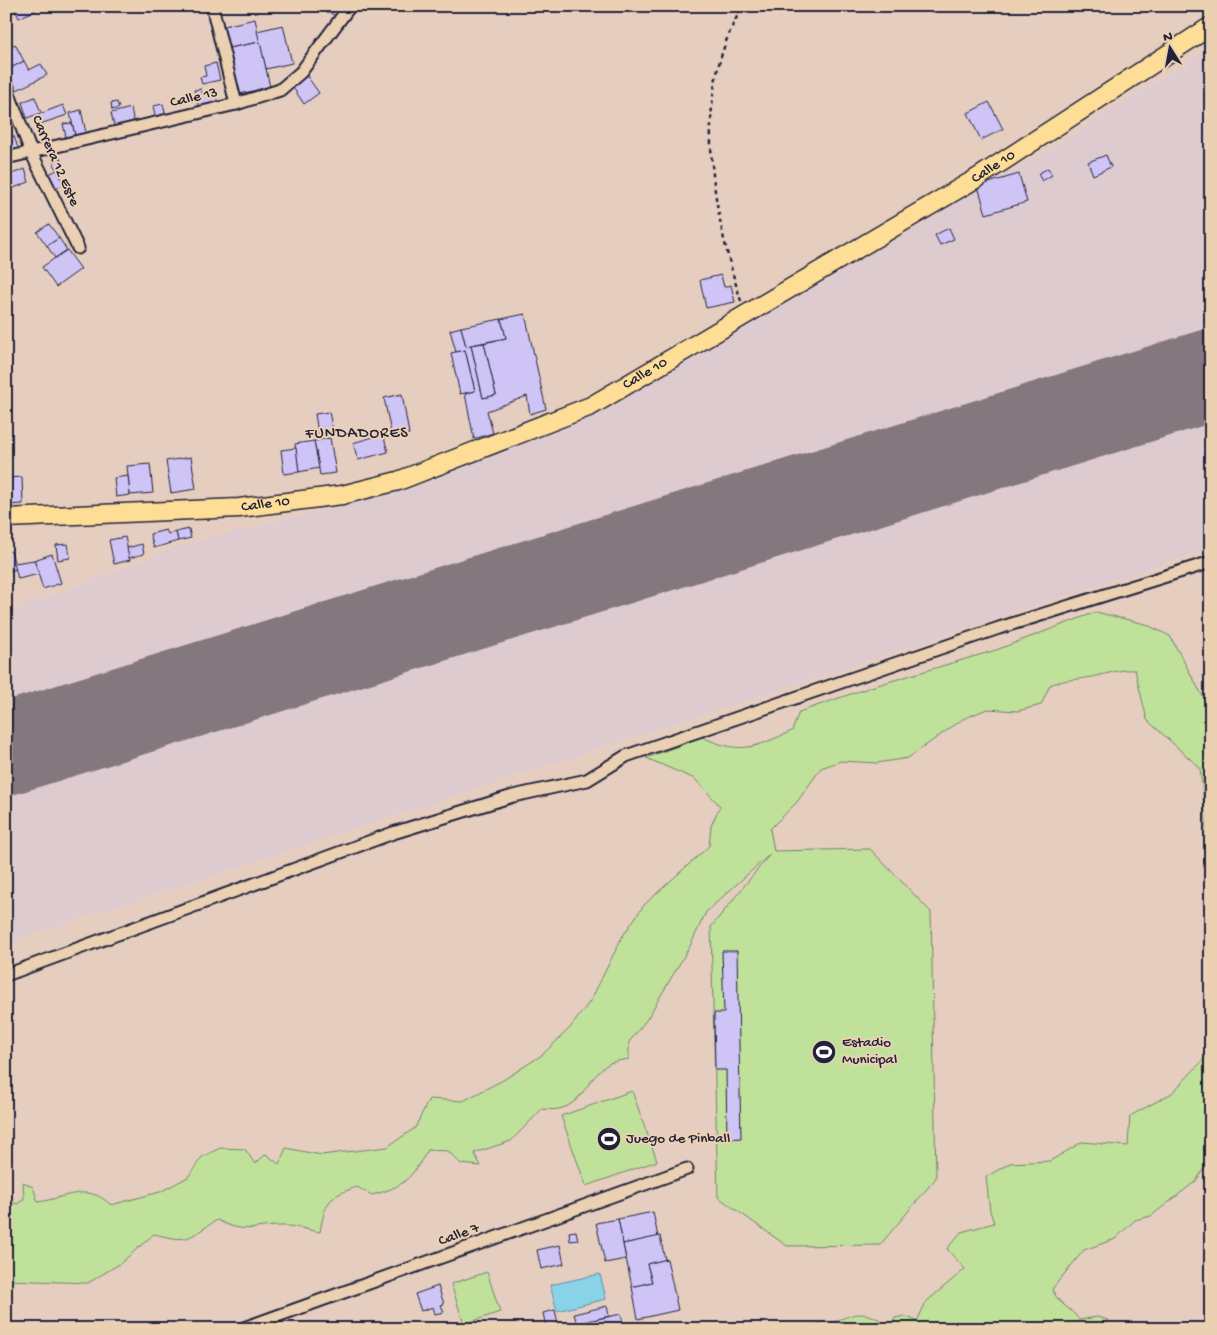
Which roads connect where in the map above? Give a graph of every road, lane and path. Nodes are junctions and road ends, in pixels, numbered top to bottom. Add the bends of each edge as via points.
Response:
1 (212, 6) edge
2 (350, 6) edge
3 (743, 6) edge
4 (1211, 26) edge
5 (6, 86) edge
6 (236, 104) junction
7 (31, 152) junction
8 (6, 158) edge
9 (78, 248) dead end
10 (745, 314) junction
11 (6, 518) edge
12 (1211, 562) edge
13 (6, 975) edge
14 (687, 1169) dead end
15 (241, 1329) edge

1 - 6 street
2 - 6 street, Calle 13 via 301,72 280,90
3 - 10 path via 729,29 718,64 710,118 710,148 722,229
4 - 10 main road, Calle 10 via 977,178
5 - 7 street, Carrera 12 Este
6 - 7 street, Calle 13
7 - 8 street, Calle 13
7 - 9 street, Carrera 12 Este
10 - 11 main road, Calle 10 via 591,406 398,481 342,495 239,508
12 - 13 street via 999,628 626,756 588,780 513,796 393,833
14 - 15 street, Calle 7

